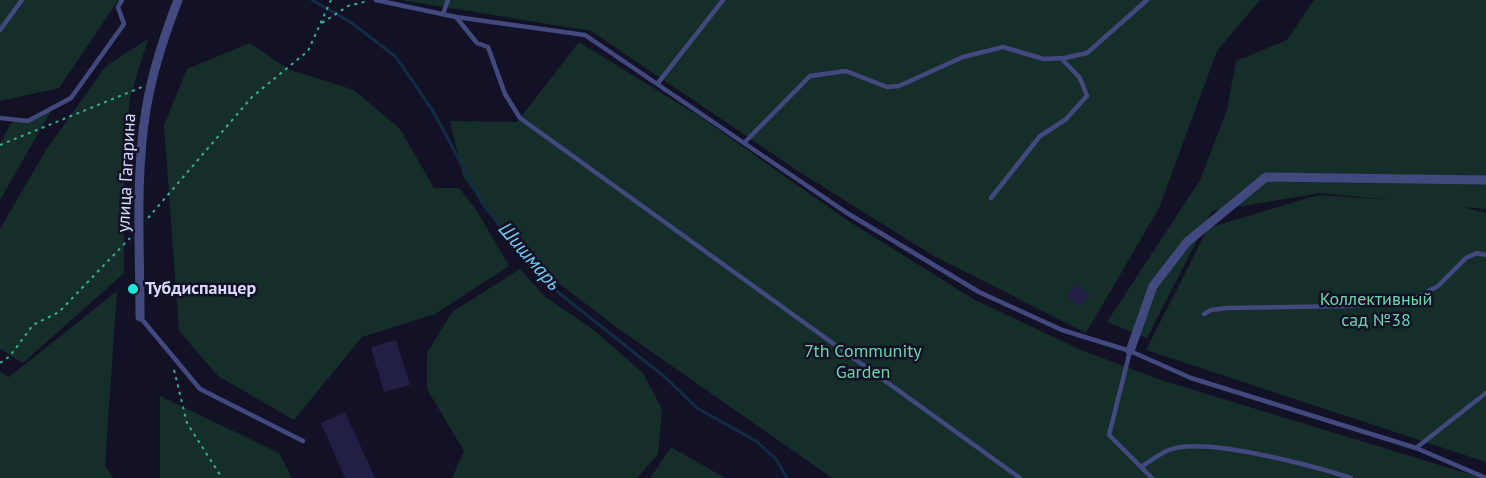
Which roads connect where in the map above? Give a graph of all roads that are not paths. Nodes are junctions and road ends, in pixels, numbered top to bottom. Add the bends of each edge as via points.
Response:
1 (22, 0) edge
2 (122, 0) edge
3 (178, 0) edge
4 (375, 0) edge
5 (448, 0) edge
6 (723, 0) edge
7 (1147, 0) edge
8 (443, 14) junction
9 (456, 17) junction
10 (0, 30) edge
11 (1061, 58) junction
12 (658, 83) junction
13 (0, 118) edge
14 (745, 142) junction
15 (1486, 180) edge
16 (991, 198) dead end
17 (1486, 255) edge
18 (1204, 314) dead end
19 (140, 317) joint
20 (1130, 351) junction
21 (1486, 393) edge
22 (303, 441) dead end
23 (1416, 448) junction
24 (1141, 467) junction
25 (1020, 478) edge
26 (1152, 478) edge
27 (1351, 478) edge
28 (1486, 478) edge

1 - 10 lane
2 - 13 lane via 118,7 124,24 71,98 28,120
3 - 19 street, улица Гагарина via 159,49 142,140
4 - 8 lane
5 - 8 lane
6 - 12 lane
7 - 11 lane via 1087,52
8 - 9 lane
9 - 12 lane via 585,35
9 - 25 lane via 477,43 488,47 505,94 520,118
11 - 14 lane via 1044,59 1003,47 963,57 899,86 887,87 846,71 810,76
11 - 16 lane via 1080,78 1087,96 1065,120 1041,136
12 - 14 lane
14 - 20 lane via 847,213 953,279 1062,330
15 - 20 street via 1266,177 1187,242 1153,286
17 - 18 lane via 1477,253 1466,258 1438,286 1414,299 1350,306 1227,308
19 - 22 lane via 200,388
20 - 23 lane via 1191,378
20 - 24 lane via 1109,435
21 - 23 lane
23 - 28 lane
24 - 26 lane
24 - 27 lane via 1170,449 1214,447

